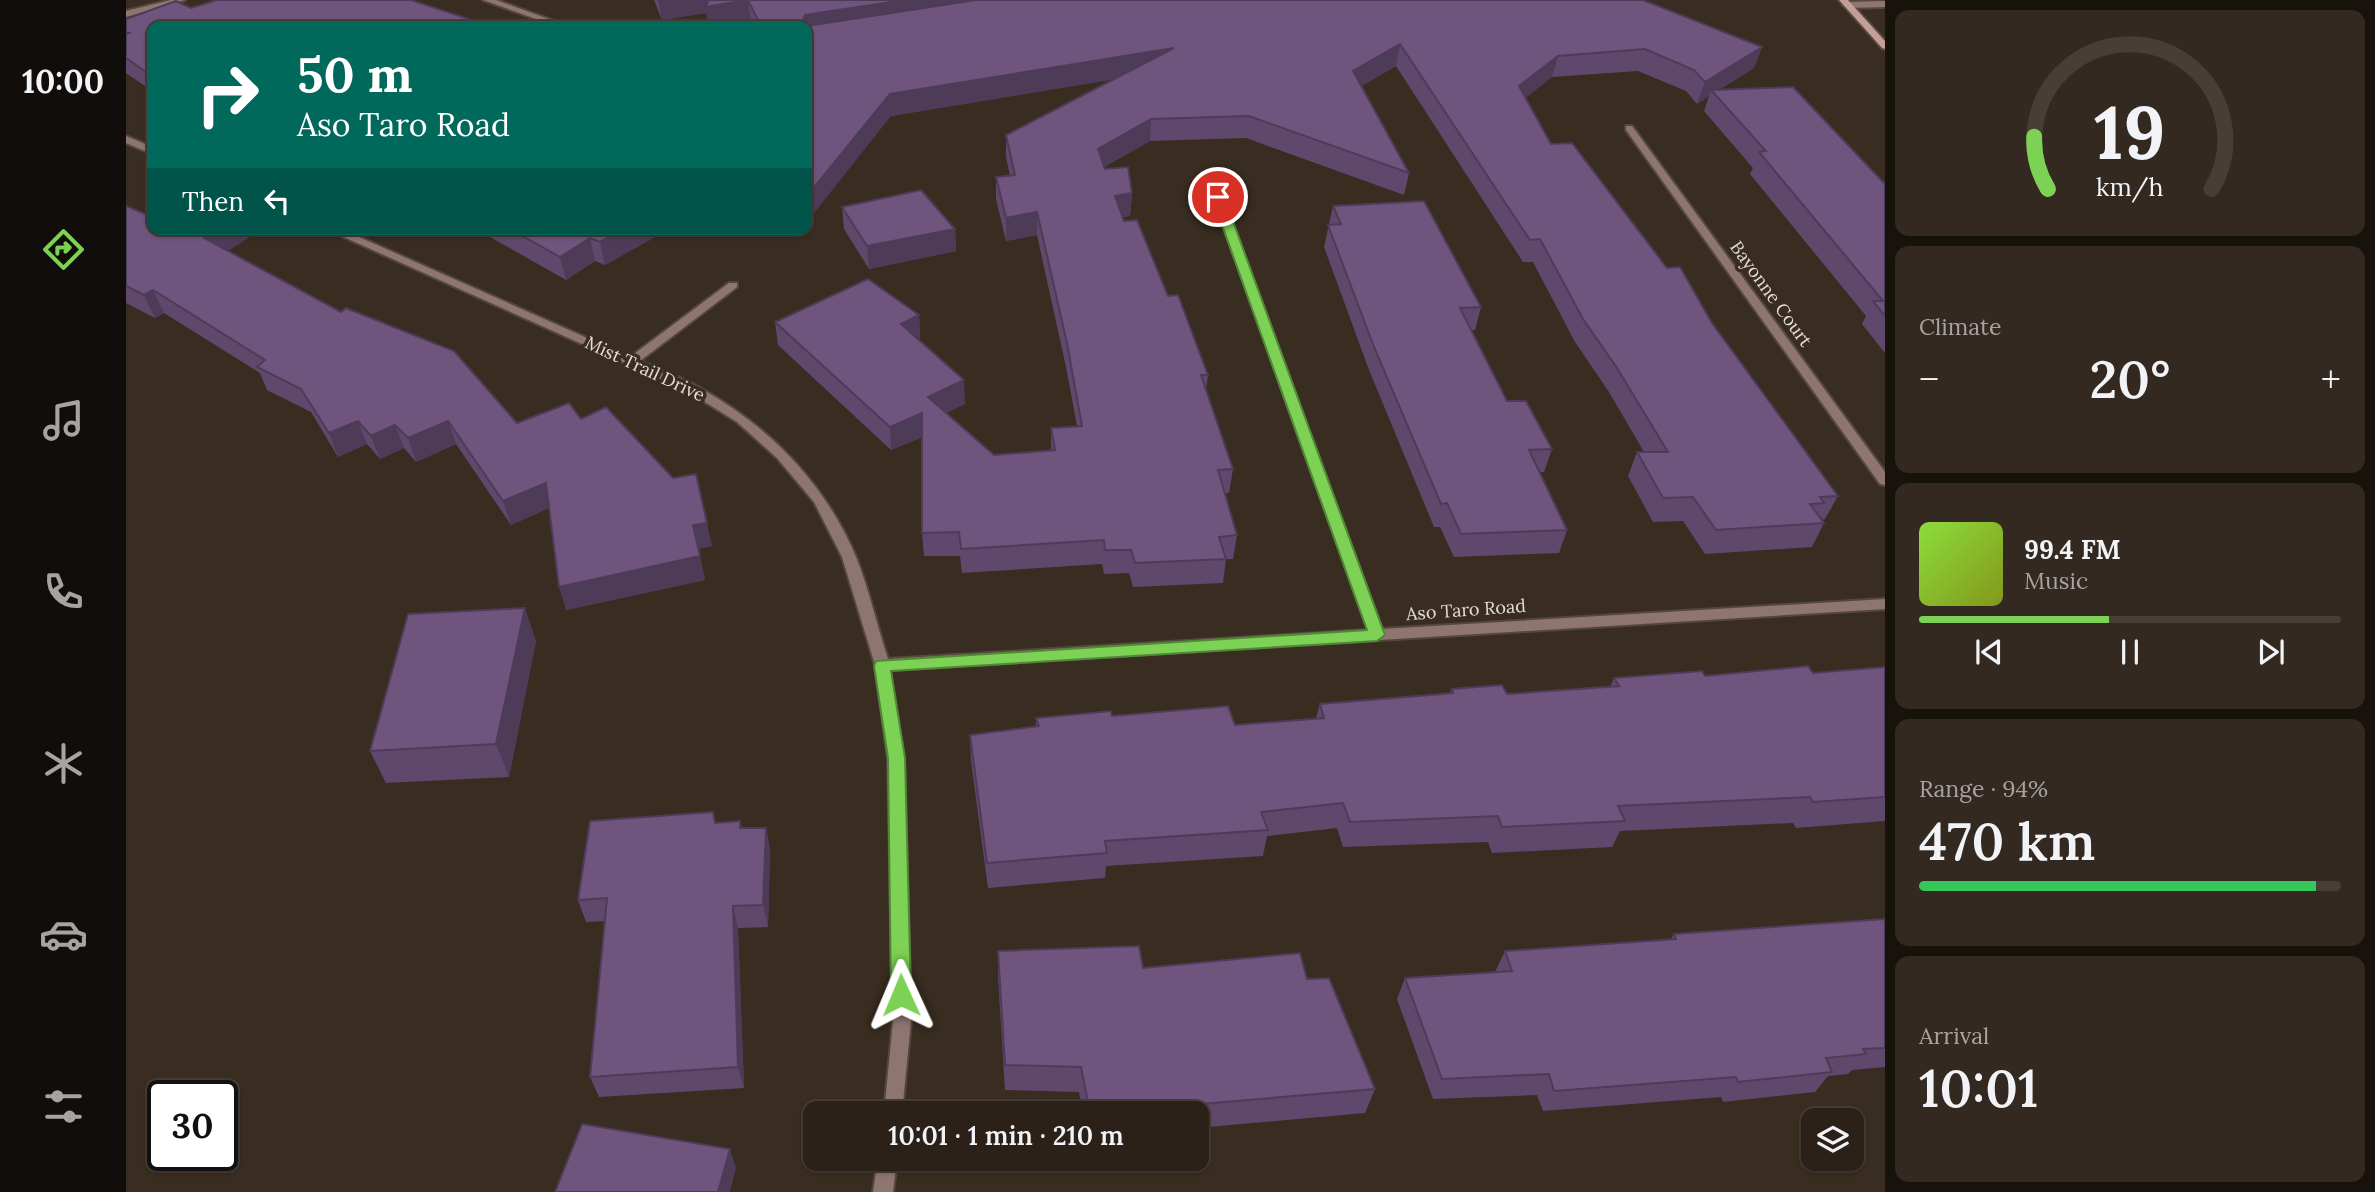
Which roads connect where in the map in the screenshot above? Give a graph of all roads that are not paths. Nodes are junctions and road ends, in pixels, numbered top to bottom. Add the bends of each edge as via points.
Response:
1 (181, 0) edge
2 (487, 0) edge
3 (1845, 2) edge
4 (1885, 4) edge
5 (126, 14) edge
6 (549, 21) edge
7 (1885, 46) edge
8 (1629, 128) dead end
9 (126, 139) edge
10 (147, 149) edge
11 (1218, 197) dead end
12 (345, 235) edge
13 (733, 285) dead end
14 (632, 361) junction
15 (1885, 481) edge
16 (1885, 604) edge
17 (1377, 635) junction
18 (882, 666) junction
19 (893, 1101) edge
20 (886, 1171) edge
21 (883, 1192) edge

1 - 5 street
2 - 6 street
3 - 4 street
3 - 7 street
8 - 15 street, Bayonne Court
9 - 10 street
11 - 17 street
12 - 14 street, Mist Trail Drive
13 - 14 street
14 - 18 street, Mist Trail Drive via 693,389 741,419 782,455 818,500 849,557
16 - 17 street, Aso Taro Road
17 - 18 street, Aso Taro Road
18 - 19 street, Mist Trail Drive via 896,758 902,1021
20 - 21 street

